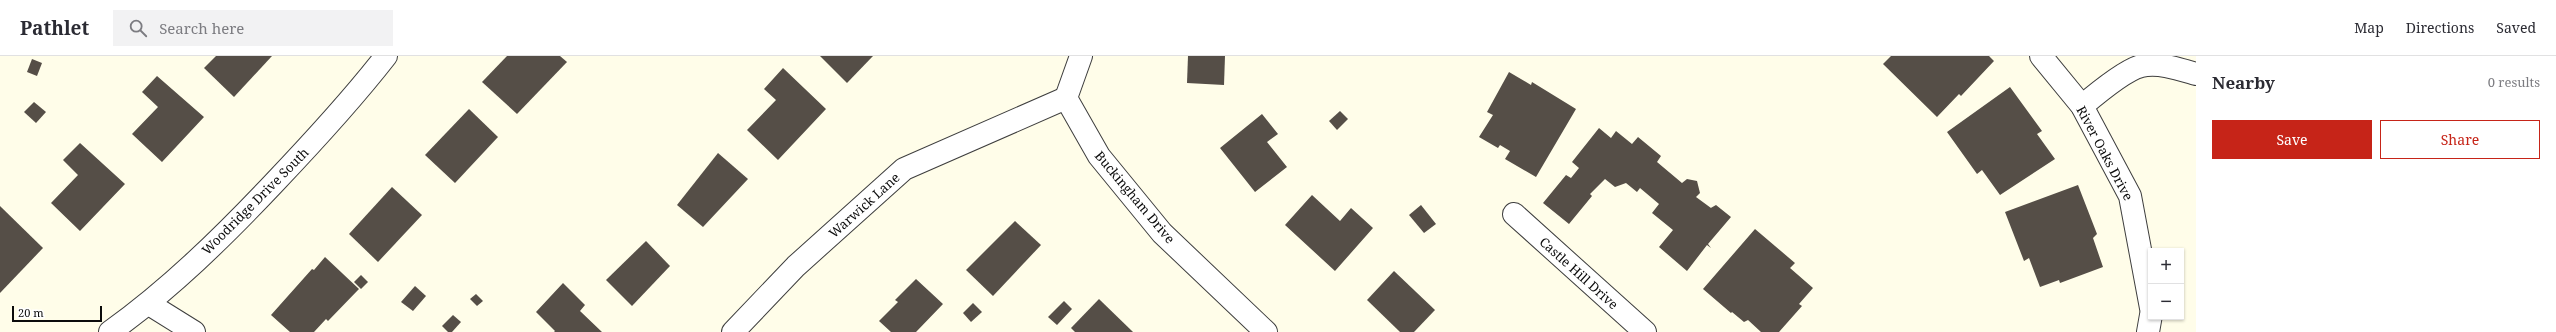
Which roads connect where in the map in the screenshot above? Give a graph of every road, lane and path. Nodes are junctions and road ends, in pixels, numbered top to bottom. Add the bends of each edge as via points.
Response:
1 (386, 56) edge
2 (1081, 56) edge
3 (2041, 56) edge
4 (2196, 74) edge
5 (1066, 98) junction
6 (2082, 106) junction
7 (1514, 214) dead end
8 (2148, 292) edge
9 (149, 304) junction
10 (2150, 320) edge
11 (110, 332) edge
12 (194, 332) edge
13 (733, 332) edge
14 (1266, 332) edge
15 (1645, 332) edge
16 (2148, 332) edge

1 - 9 street, Woodridge Drive South via 348,105 249,209
2 - 5 street
3 - 6 street, River Oaks Drive
4 - 6 street via 2172,67 2140,66 2107,85
5 - 13 street, Warwick Lane via 904,169 796,266
5 - 14 street, Buckingham Drive via 1099,156 1162,233
6 - 8 street, River Oaks Drive via 2130,196
7 - 15 street, Castle Hill Drive
9 - 11 street, Woodridge Drive South
9 - 12 street
10 - 16 street

